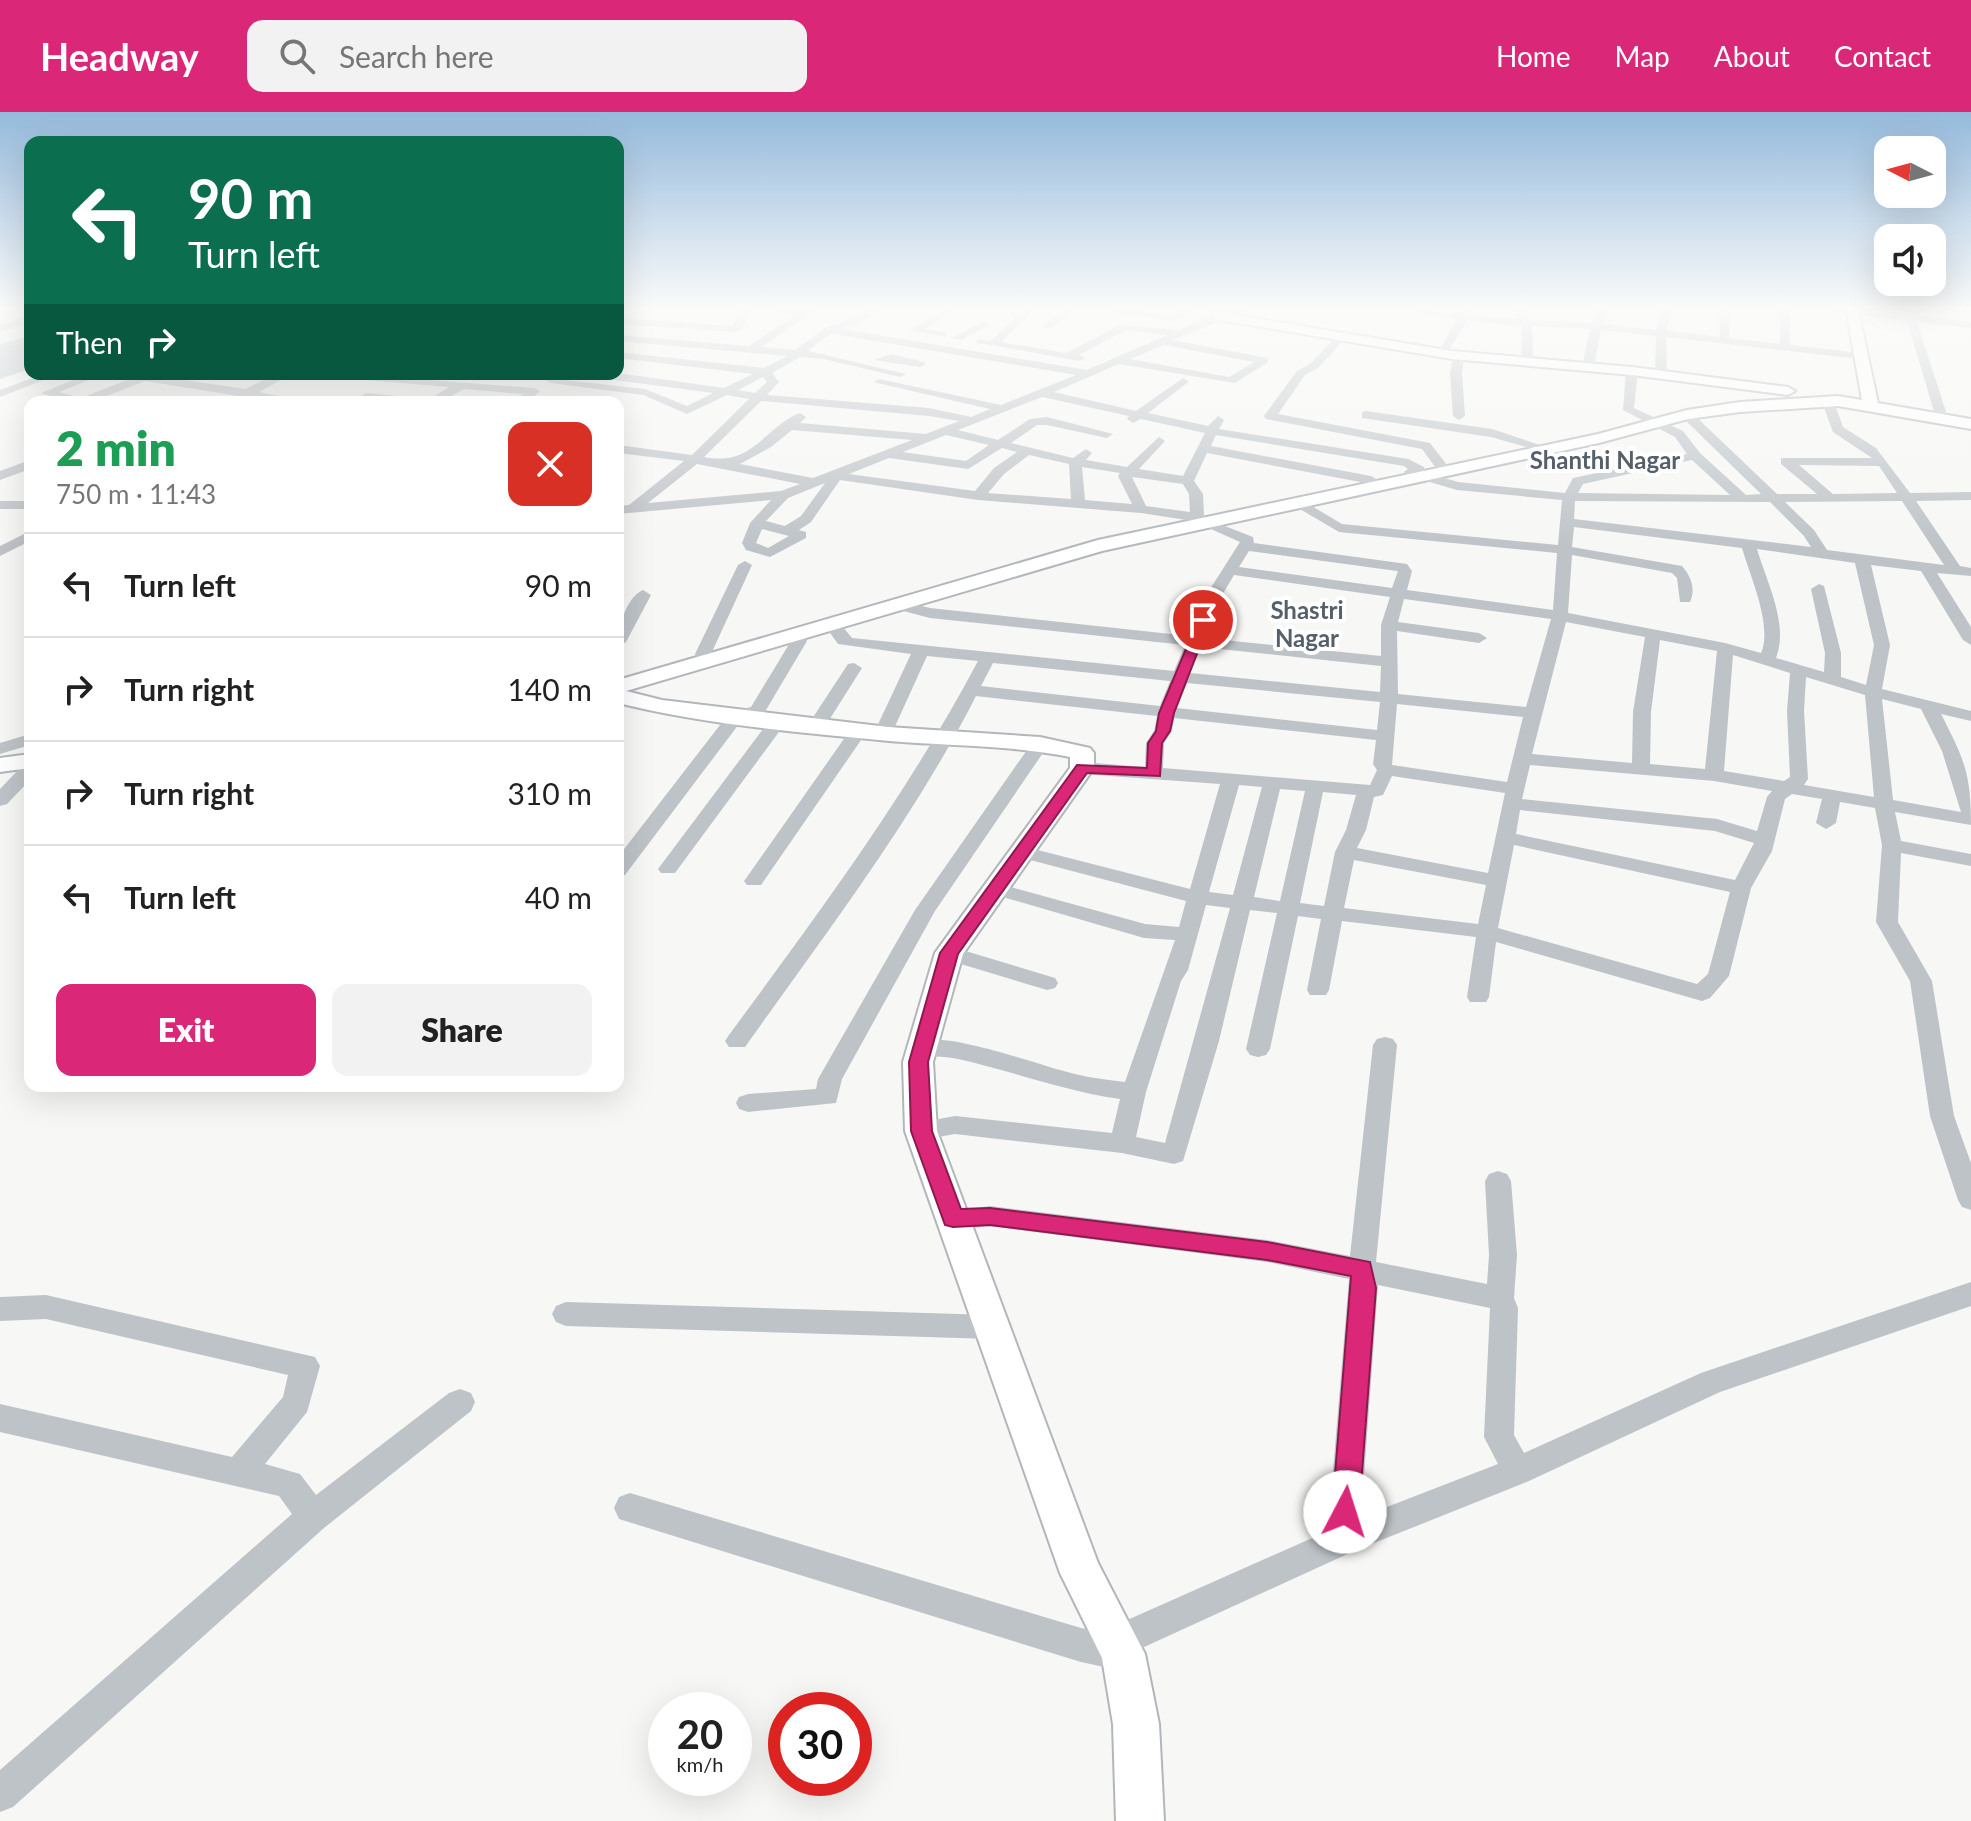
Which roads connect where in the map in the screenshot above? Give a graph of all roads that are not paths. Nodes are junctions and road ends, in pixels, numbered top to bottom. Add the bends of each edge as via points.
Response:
1 (58, 389) edge
2 (146, 389) edge
3 (224, 389) edge
4 (255, 389) edge
5 (507, 389) edge
6 (537, 389) edge
7 (626, 389) edge
8 (710, 389) edge
9 (732, 389) edge
10 (765, 389) edge
11 (911, 389) edge
12 (1052, 389) edge
13 (1173, 389) edge
14 (1290, 389) edge
15 (1457, 389) edge
16 (1629, 389) edge
17 (1753, 389) edge
18 (1861, 389) edge
19 (1862, 389) edge
20 (1933, 389) edge
21 (534, 391) junction
22 (728, 391) junction
23 (248, 392) junction
24 (1041, 393) junction
25 (59, 396) edge
26 (127, 396) edge
27 (241, 396) edge
28 (270, 396) edge
29 (527, 396) edge
30 (756, 397) junction
31 (1829, 400) junction
32 (1865, 402) junction
33 (816, 403) junction
34 (1000, 408) junction
35 (1366, 415) dead end
36 (1687, 415) junction
37 (1139, 416) junction
38 (1459, 416) dead end
39 (1942, 418) junction
40 (971, 420) junction
41 (1654, 421) junction
42 (1971, 424) edge
43 (1216, 425) junction
44 (789, 426) junction
45 (1443, 426) junction
46 (944, 431) junction
47 (1107, 434) junction
48 (929, 437) junction
49 (1159, 441) dead end
50 (995, 444) junction
51 (1426, 446) junction
52 (1537, 446) junction
53 (1204, 449) junction
54 (624, 450) edge
55 (1026, 451) junction
56 (890, 454) junction
57 (1695, 456) junction
58 (695, 459) junction
59 (1076, 462) junction
60 (1882, 462) junction
61 (1441, 465) junction
62 (24, 466) edge
63 (725, 467) junction
64 (1128, 471) junction
65 (1416, 472) junction
66 (0, 476) edge
67 (837, 476) junction
68 (1371, 480) junction
69 (1187, 481) junction
70 (818, 483) junction
71 (783, 495) junction
72 (978, 496) junction
73 (1906, 496) junction
74 (1569, 497) junction
75 (1770, 497) junction
76 (1829, 497) junction
77 (1742, 498) junction
78 (1969, 498) edge
79 (1295, 502) junction
80 (0, 505) edge
81 (24, 505) edge
82 (1079, 505) junction
83 (634, 508) junction
84 (624, 509) edge
85 (1141, 509) junction
86 (1200, 520) junction
87 (1567, 522) junction
88 (757, 523) junction
89 (789, 530) junction
90 (0, 536) edge
91 (24, 537) edge
92 (24, 539) edge
93 (1748, 544) junction
94 (1247, 546) junction
95 (1565, 550) junction
96 (0, 552) edge
97 (1822, 553) junction
98 (1862, 560) junction
99 (745, 565) dead end
100 (1927, 568) junction
101 (1954, 569) junction
102 (1229, 570) junction
103 (1971, 572) edge
104 (1819, 589) dead end
105 (1397, 593) junction
106 (643, 595) dead end
107 (1685, 599) dead end
108 (893, 604) junction
109 (1560, 616) junction
110 (831, 623) junction
111 (1389, 625) junction
112 (624, 631) edge
113 (795, 634) junction
114 (1653, 634) junction
115 (1479, 638) dead end
116 (1971, 640) edge
117 (1194, 643) junction
118 (1725, 648) junction
119 (921, 651) junction
120 (703, 654) junction
121 (987, 659) junction
122 (1766, 661) junction
123 (1388, 662) junction
124 (854, 668) dead end
125 (1799, 671) junction
126 (624, 677) edge
127 (1180, 678) junction
128 (1832, 681) junction
129 (624, 685) edge
130 (970, 690) junction
131 (1873, 692) junction
132 (624, 698) edge
133 (1389, 699) junction
134 (1929, 708) junction
135 (1166, 713) junction
136 (1533, 713) junction
137 (736, 716) junction
138 (1971, 716) edge
139 (778, 721) junction
140 (817, 725) junction
141 (871, 732) junction
142 (1384, 736) junction
143 (945, 738) junction
144 (24, 741) edge
145 (1040, 744) junction
146 (0, 749) edge
147 (1951, 751) junction
148 (24, 754) edge
149 (1971, 754) edge
150 (0, 757) edge
151 (1522, 759) junction
152 (24, 762) edge
153 (0, 765) edge
154 (1082, 768) junction
155 (1641, 768) junction
156 (1386, 770) junction
157 (1154, 773) junction
158 (24, 775) edge
159 (1714, 775) junction
160 (1231, 779) junction
161 (1272, 783) junction
162 (1790, 786) junction
163 (1315, 787) junction
164 (1366, 792) junction
165 (1832, 795) junction
166 (1514, 796) junction
167 (0, 800) edge
168 (1884, 804) junction
169 (1971, 812) edge
170 (1971, 819) edge
171 (1826, 823) dead end
172 (1506, 838) junction
173 (1763, 839) junction
174 (1892, 845) junction
175 (1022, 852) junction
176 (1345, 852) junction
177 (1971, 860) edge
178 (624, 863) edge
179 (668, 869) dead end
180 (754, 881) dead end
181 (1498, 881) junction
182 (1741, 888) junction
183 (996, 889) junction
184 (1196, 897) junction
185 (1242, 904) junction
186 (1290, 908) junction
187 (1335, 912) junction
188 (1487, 932) junction
189 (1185, 934) junction
190 (949, 953) junction
191 (1047, 983) dead end
192 (1318, 990) dead end
193 (1478, 997) dead end
194 (737, 1041) dead end
195 (1385, 1045) dead end
196 (923, 1047) junction
197 (1258, 1049) dead end
198 (1134, 1092) junction
199 (748, 1103) dead end
200 (921, 1131) junction
201 (1122, 1144) junction
202 (1498, 1181) dead end
203 (1971, 1200) edge
204 (953, 1219) junction
205 (1362, 1269) junction
206 (1971, 1294) edge
207 (1500, 1298) junction
208 (0, 1309) edge
209 (566, 1314) dead end
210 (992, 1327) junction
211 (460, 1402) dead end
212 (0, 1418) edge
213 (1518, 1471) junction
214 (238, 1473) junction
215 (630, 1508) dead end
216 (313, 1517) junction
217 (1343, 1540) junction
218 (1123, 1654) junction
219 (0, 1794) edge
220 (1140, 1821) edge

1 - 25 street via 47,393
2 - 26 street
3 - 23 street
4 - 23 street
5 - 21 street
6 - 21 street
7 - 22 street via 687,410
8 - 22 street
9 - 22 street
10 - 30 street
11 - 34 street
12 - 24 street
13 - 37 street
14 - 51 street via 1270,416
15 - 38 street
16 - 41 street via 1629,410
17 - 31 main road
18 - 32 main road
19 - 32 main road
20 - 39 street
21 - 29 street
22 - 30 street
23 - 27 street
23 - 28 street
24 - 34 street
24 - 37 street
30 - 33 street
30 - 58 street
31 - 32 main road
31 - 36 main road
31 - 39 main road
31 - 41 main road via 1733,403
31 - 60 street via 1837,429
32 - 39 main road
33 - 40 street
33 - 44 street
34 - 40 street
35 - 45 street
36 - 41 main road
36 - 75 street
37 - 43 street
37 - 47 street
39 - 42 main road
40 - 46 street
41 - 52 main road
41 - 57 street via 1679,434
41 - 65 main road
43 - 53 street
43 - 65 street via 1408,463
44 - 48 street
44 - 63 street
45 - 51 street
45 - 52 street
46 - 48 street
46 - 50 street
47 - 50 street via 1034,422
47 - 59 street
48 - 56 street
49 - 64 street
50 - 55 street
50 - 56 street via 968,465
51 - 61 street
52 - 61 main road
53 - 68 street
53 - 69 street
54 - 58 street
55 - 59 street
55 - 72 street
56 - 67 street
57 - 74 street via 1578,481
57 - 77 street
58 - 63 street
58 - 83 street
59 - 64 street
59 - 82 street
60 - 73 street
60 - 76 street via 1786,461
61 - 65 main road
62 - 66 street
63 - 70 street
64 - 69 street
64 - 85 street via 1125,476
65 - 68 main road
65 - 74 street via 1465,488
65 - 79 main road
67 - 70 street
67 - 72 street
67 - 89 street via 806,519
68 - 86 main road
69 - 86 street via 1196,494
70 - 71 street
71 - 83 street
71 - 88 street
72 - 82 street
73 - 76 street
73 - 78 street
73 - 101 street
74 - 77 street
74 - 87 street
75 - 76 street
75 - 77 street
75 - 97 street via 1809,533
79 - 86 main road
79 - 95 street via 1339,528
80 - 81 street
82 - 85 street
83 - 84 street
85 - 86 street
86 - 94 street via 1239,534 1248,540
86 - 108 main road
86 - 120 main road via 1044,554
87 - 93 street
87 - 95 street
88 - 89 street
88 - 89 street via 749,543 769,553 801,535
90 - 91 street
92 - 96 street
93 - 97 street
93 - 122 street via 1773,628
94 - 102 street
94 - 105 street via 1402,567
95 - 107 street via 1677,569 1684,577
95 - 109 street
97 - 98 street
98 - 100 street
98 - 131 street via 1882,645
99 - 120 street
100 - 101 street
100 - 116 street
101 - 103 street
102 - 105 street
102 - 117 street
104 - 128 street via 1833,653
105 - 109 street
105 - 111 street
106 - 112 street
108 - 110 main road
108 - 117 street via 930,613
109 - 114 street
109 - 136 street
110 - 113 main road
110 - 119 street via 844,641
111 - 115 street
111 - 123 street
113 - 129 main road
113 - 137 street via 799,641 789,662 757,711
114 - 118 street
114 - 155 street
117 - 123 street
117 - 127 street
118 - 122 street
118 - 159 street
119 - 121 street
119 - 141 street
120 - 126 main road
121 - 127 street
121 - 130 street
122 - 125 street
123 - 133 street
124 - 140 street
125 - 128 street
125 - 162 street via 1794,696 1799,779
127 - 133 street
127 - 135 street
128 - 131 street
130 - 135 street
130 - 143 street
131 - 134 street
131 - 168 street
132 - 137 main road
133 - 136 street
133 - 142 street
134 - 138 street
134 - 147 street
135 - 142 street
135 - 157 street via 1155,743
136 - 151 street
137 - 139 main road
137 - 178 street
139 - 140 main road
139 - 179 street
140 - 141 main road
141 - 143 main road
141 - 180 street
142 - 156 street
143 - 145 main road
143 - 194 street via 829,915
144 - 146 street
145 - 154 main road via 1082,753
145 - 199 street via 925,910 830,1079 827,1097
147 - 149 street
147 - 169 street
148 - 150 main road
151 - 155 street
151 - 166 street
152 - 153 main road
154 - 157 street
154 - 175 main road
155 - 159 street
156 - 164 street via 1376,791
156 - 166 street
157 - 160 street
158 - 167 street
159 - 162 street
160 - 161 street
160 - 184 street
161 - 163 street
161 - 185 street
162 - 165 street
162 - 173 street via 1776,797
163 - 164 street
163 - 186 street
164 - 176 street
165 - 168 street
165 - 171 street
166 - 172 street
166 - 173 street via 1717,825
168 - 170 street
168 - 174 street
172 - 181 street
172 - 182 street
173 - 182 street via 1762,851
174 - 177 street
174 - 203 street via 1887,922 1921,981 1942,1116
175 - 183 main road
175 - 184 street
176 - 181 street
176 - 187 street
181 - 188 street
182 - 188 street via 1718,976 1702,993
183 - 189 street via 1144,931
183 - 190 main road
184 - 185 street
184 - 189 street
185 - 186 street
185 - 201 street via 1174,1154
186 - 187 street
186 - 197 street
187 - 188 street
187 - 192 street
188 - 193 street
189 - 198 street
190 - 191 street
190 - 196 main road
195 - 205 street
196 - 198 street
196 - 200 main road via 918,1062
198 - 201 street
200 - 201 street via 955,1125
200 - 204 main road
202 - 207 street
204 - 205 street via 1005,1218 1267,1251
204 - 210 main road
205 - 207 street
205 - 217 street
206 - 213 street via 1711,1382
207 - 213 street via 1504,1308 1499,1437
208 - 214 street via 46,1307 305,1366 296,1403
209 - 210 street
210 - 218 main road via 1081,1573
211 - 216 street
212 - 214 street
213 - 217 street
214 - 216 street via 289,1484
215 - 218 street
216 - 219 street
217 - 218 street via 1128,1637
218 - 220 main road via 1136,1724

